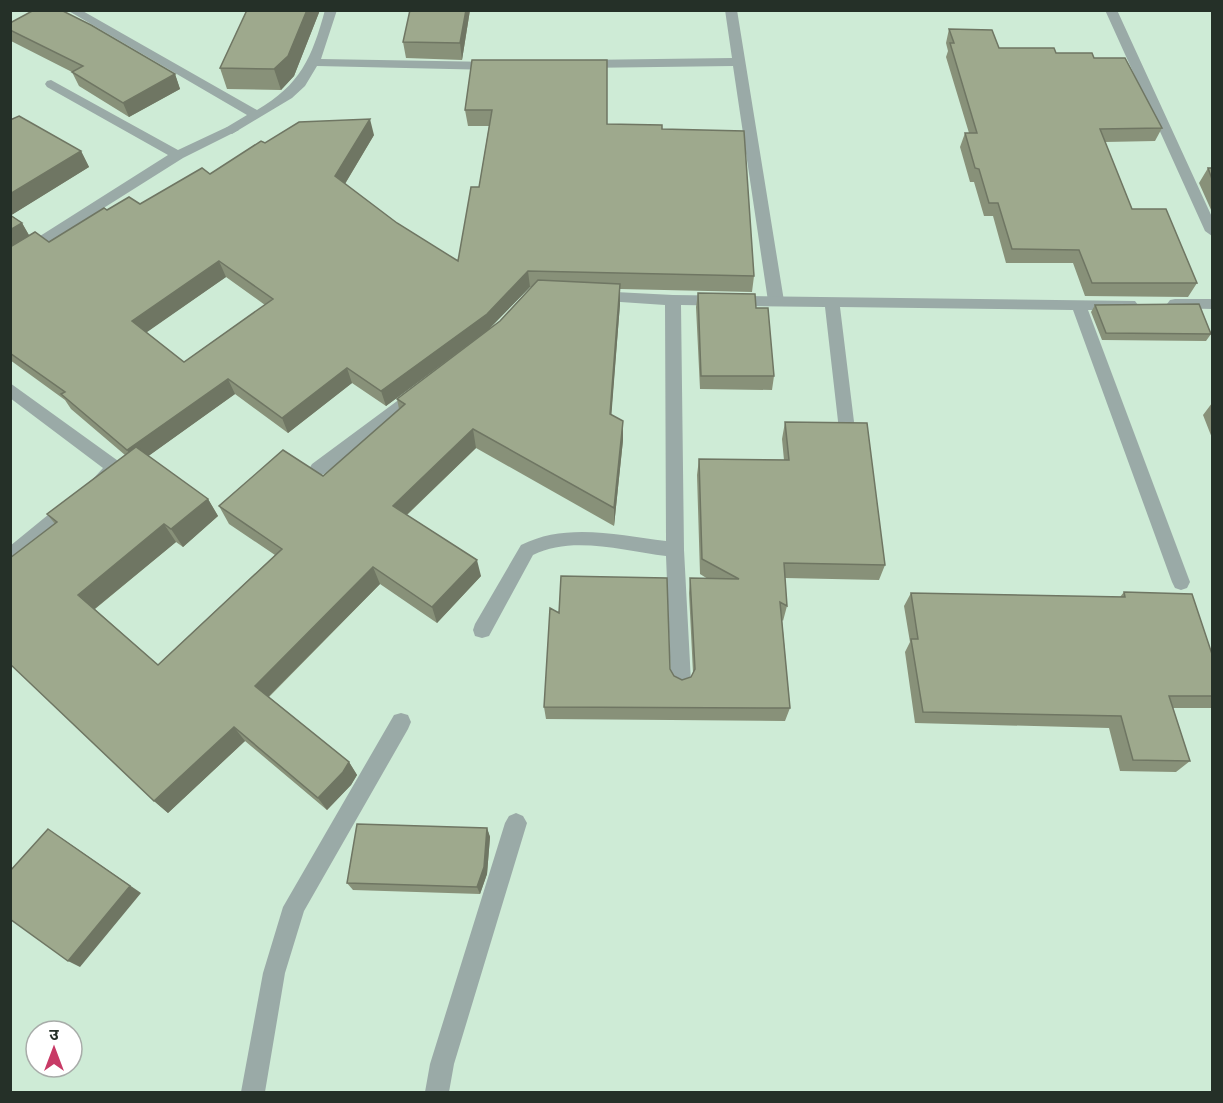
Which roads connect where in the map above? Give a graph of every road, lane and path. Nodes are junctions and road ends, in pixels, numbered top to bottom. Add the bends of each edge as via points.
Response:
1 (72, 10) edge
2 (331, 10) edge
3 (731, 10) edge
4 (1110, 10) edge
5 (312, 62) junction
6 (739, 62) junction
7 (573, 64) edge
8 (502, 66) edge
9 (51, 84) dead end
10 (256, 115) junction
11 (178, 156) junction
12 (1212, 231) edge
13 (10, 262) edge
14 (581, 295) edge
15 (673, 300) junction
16 (776, 301) junction
17 (832, 302) junction
18 (1212, 304) edge
19 (1079, 305) junction
20 (431, 384) edge
21 (10, 389) edge
22 (847, 430) edge
23 (318, 469) dead end
24 (675, 550) junction
25 (10, 557) edge
26 (1181, 582) dead end
27 (482, 630) dead end
28 (681, 682) edge
29 (400, 722) dead end
30 (516, 823) dead end
31 (253, 1092) edge
32 (437, 1092) edge

1 - 10 street
2 - 5 street
3 - 6 street
4 - 12 street
5 - 8 street
5 - 10 street via 294,90
6 - 7 street
6 - 16 street
9 - 11 street
10 - 11 street
11 - 13 street
14 - 15 street
15 - 16 street
15 - 24 street
16 - 17 street
17 - 19 street
17 - 22 street
18 - 19 street
19 - 26 street
20 - 23 street
21 - 25 street via 115,468
24 - 27 street via 570,538 536,543 527,550
24 - 28 street
29 - 31 street via 294,907 274,973
30 - 32 street via 442,1064

